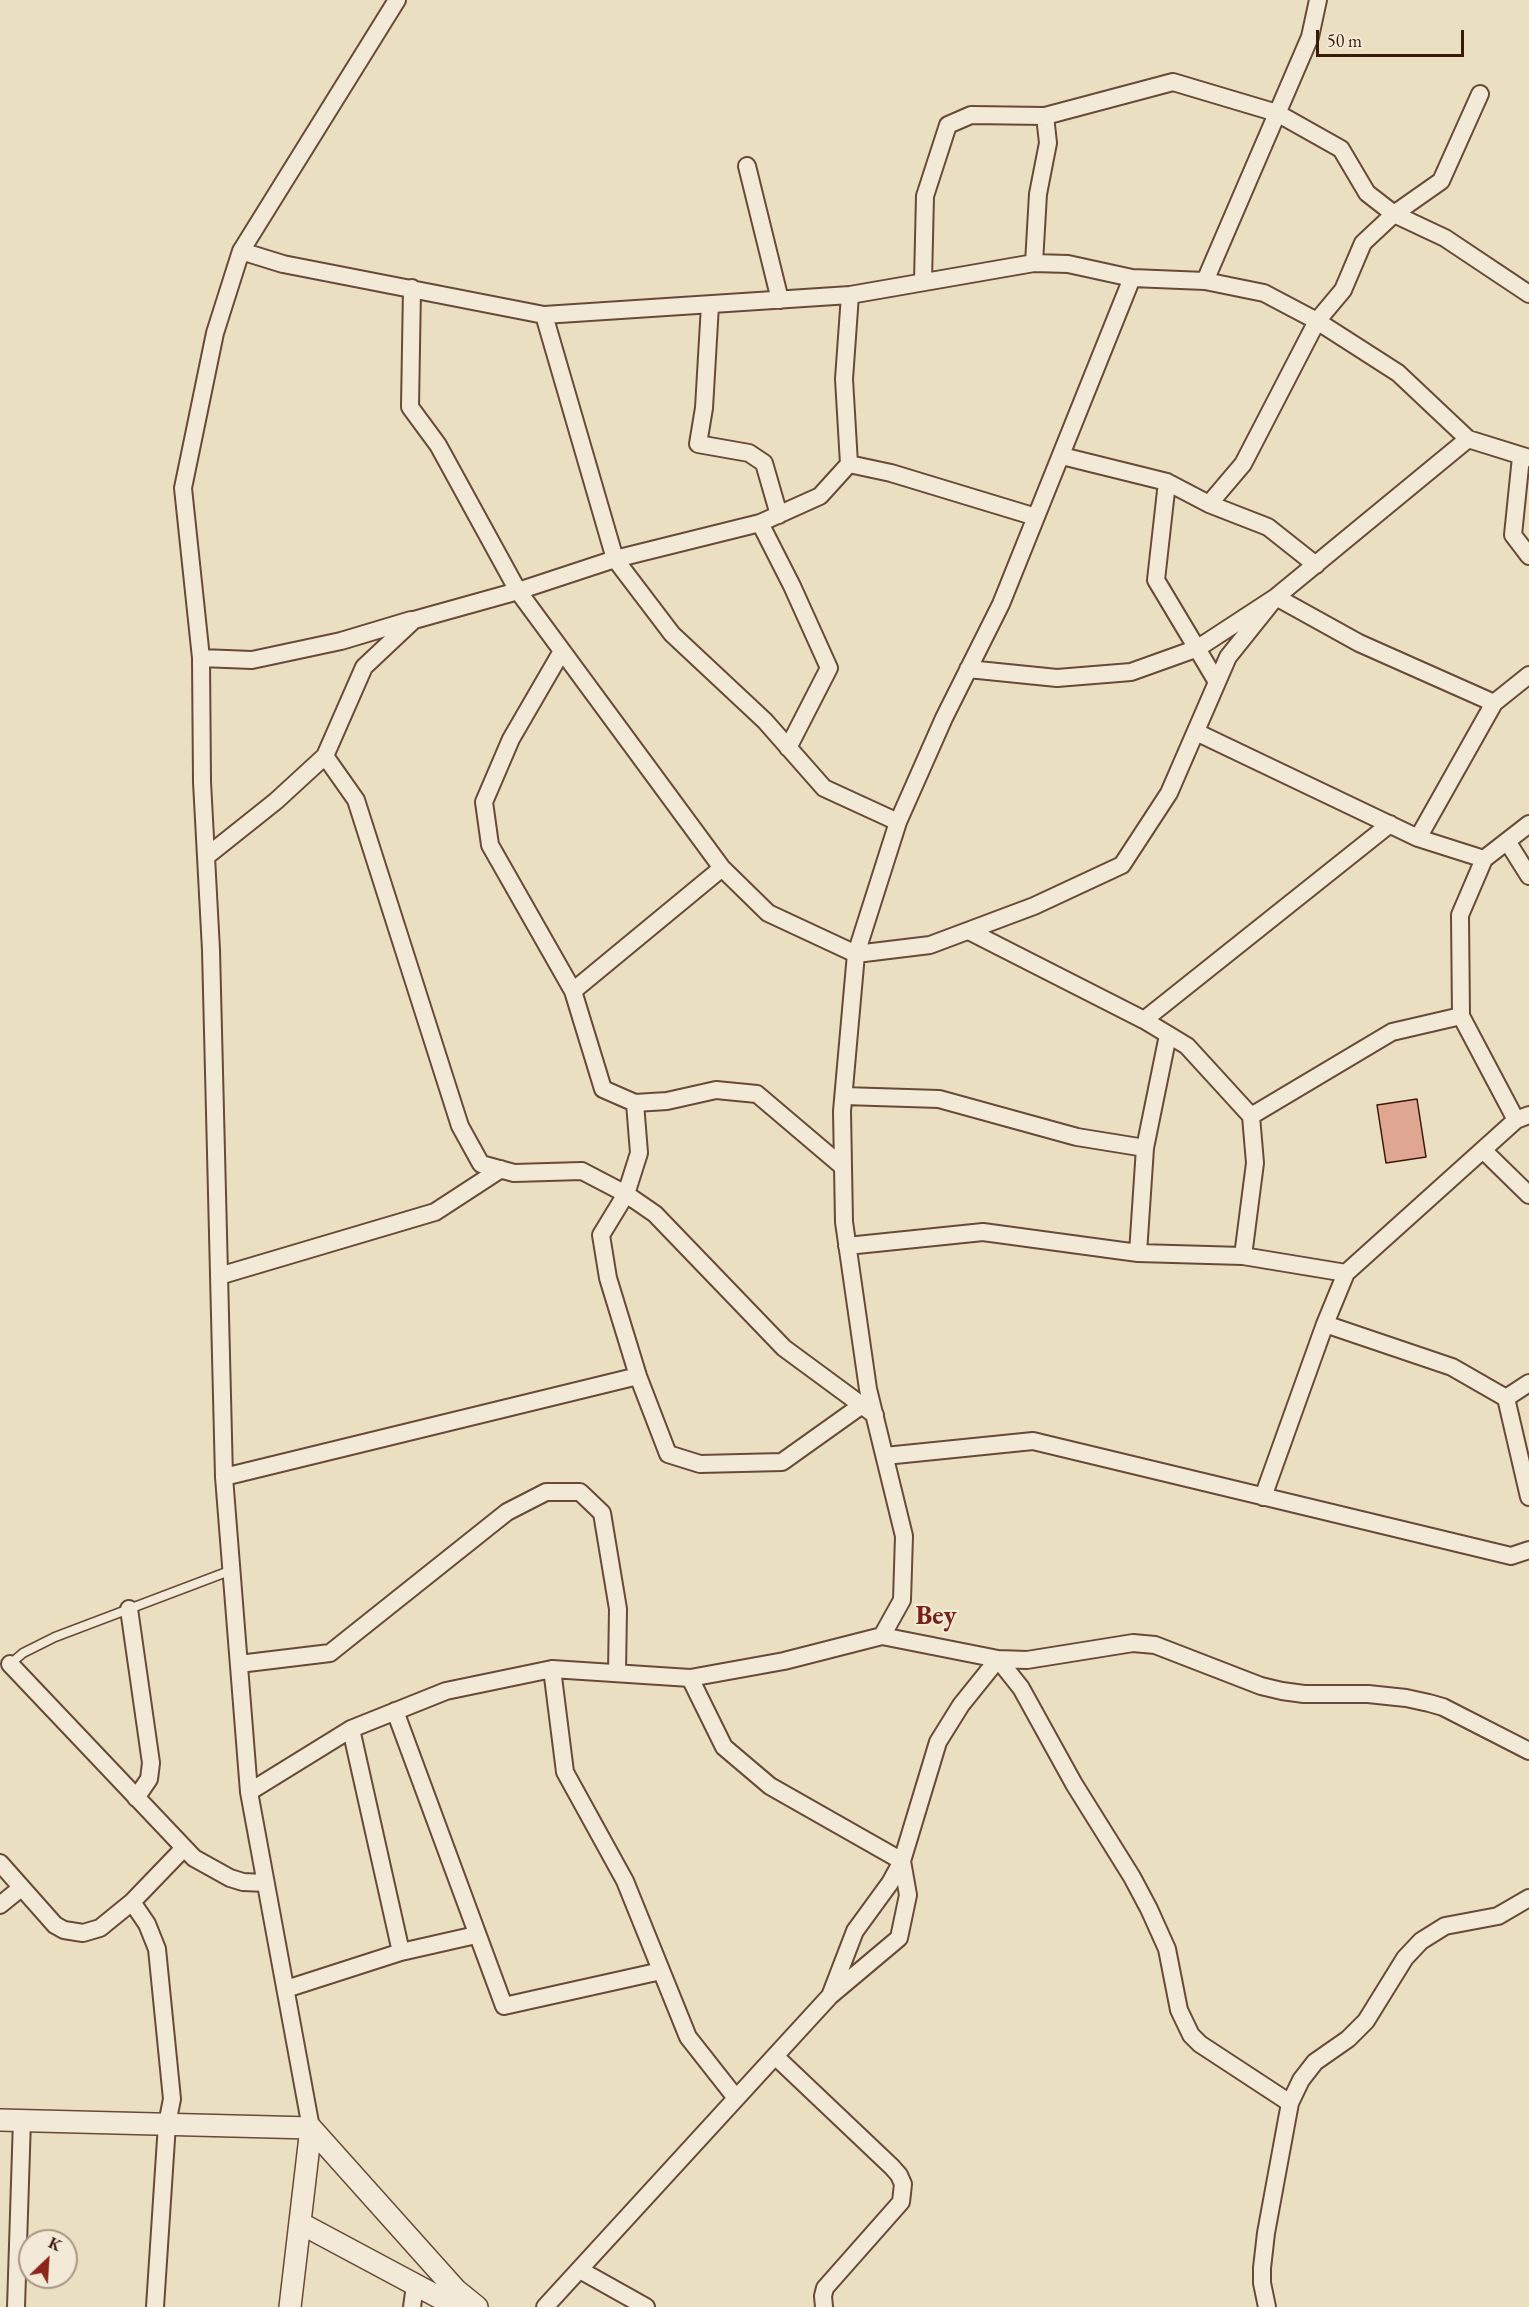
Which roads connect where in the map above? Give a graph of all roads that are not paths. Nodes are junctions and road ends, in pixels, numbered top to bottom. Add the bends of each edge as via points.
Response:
1 (397, 0) edge
2 (1318, 0) edge
3 (1480, 94) dead end
4 (1277, 113) junction
5 (1045, 116) junction
6 (747, 166) dead end
7 (1394, 214) junction
8 (242, 251) junction
9 (1034, 263) junction
10 (1132, 278) junction
11 (923, 281) junction
12 (1205, 281) junction
13 (412, 288) junction
14 (1529, 294) edge
15 (850, 295) junction
16 (780, 300) junction
17 (710, 305) junction
18 (544, 315) junction
19 (1317, 321) junction
20 (1468, 439) junction
21 (1062, 456) junction
22 (1525, 457) edge
23 (849, 464) junction
24 (1167, 482) junction
25 (1209, 504) junction
26 (779, 515) junction
27 (1036, 517) junction
28 (760, 523) junction
29 (1529, 556) edge
30 (615, 559) junction
31 (1316, 565) junction
32 (518, 591) junction
33 (1276, 597) junction
34 (414, 620) junction
35 (1198, 648) junction
36 (562, 651) junction
37 (201, 657) junction
38 (968, 669) junction
39 (1529, 675) edge
40 (1217, 682) junction
41 (1494, 703) junction
42 (1196, 732) junction
43 (788, 747) junction
44 (325, 756) junction
45 (898, 822) junction
46 (1390, 824) junction
47 (1529, 824) edge
48 (1418, 837) junction
49 (1507, 841) junction
50 (207, 856) junction
51 (1484, 859) junction
52 (722, 868) junction
53 (1529, 876) edge
54 (969, 931) junction
55 (856, 954) junction
56 (573, 991) junction
57 (1461, 1016) junction
58 (1144, 1020) junction
59 (1168, 1035) junction
60 (844, 1096) junction
61 (634, 1103) junction
62 (1251, 1116) junction
63 (1523, 1117) edge
64 (1145, 1148) junction
65 (1483, 1150) junction
66 (843, 1167) junction
67 (501, 1169) junction
68 (626, 1194) junction
69 (1529, 1195) edge
70 (847, 1246) junction
71 (1138, 1253) junction
72 (1243, 1256) junction
73 (1346, 1273) junction
74 (219, 1276) junction
75 (1325, 1324) junction
76 (638, 1376) junction
77 (1529, 1383) edge
78 (1506, 1398) junction
79 (868, 1410) junction
80 (885, 1456) junction
81 (224, 1477) junction
82 (1263, 1497) junction
83 (1529, 1497) edge
84 (1529, 1550) edge
85 (1511, 1557) junction
86 (1529, 1564) edge
87 (232, 1570) junction
88 (129, 1609) junction
89 (882, 1636) junction
90 (998, 1659) junction
91 (10, 1664) joint
92 (239, 1664) junction
93 (552, 1669) junction
94 (617, 1673) junction
95 (690, 1678) junction
96 (395, 1711) junction
97 (351, 1729) junction
98 (1529, 1751) edge
99 (249, 1792) junction
100 (136, 1798) junction
101 (184, 1848) junction
102 (902, 1861) junction
103 (0, 1863) edge
104 (266, 1883) junction
105 (21, 1888) junction
106 (1529, 1898) edge
107 (132, 1902) junction
108 (0, 1905) edge
109 (476, 1935) junction
110 (400, 1952) junction
111 (661, 1971) junction
112 (286, 1989) junction
113 (830, 1996) junction
114 (775, 2056) junction
115 (736, 2098) junction
116 (1290, 2103) junction
117 (0, 2120) edge
118 (22, 2120) junction
119 (167, 2124) junction
120 (311, 2128) junction
121 (300, 2223) junction
122 (580, 2270) junction
123 (415, 2284) junction
124 (16, 2307) edge
125 (155, 2307) edge
126 (290, 2307) edge
127 (412, 2307) edge
128 (457, 2307) edge
129 (477, 2307) edge
130 (545, 2307) edge
131 (646, 2307) edge
132 (824, 2307) edge
133 (1267, 2307) edge

1 - 8 street
2 - 4 street via 1310,37
3 - 7 street via 1441,181
4 - 5 street via 1173,82
4 - 7 street via 1341,148 1367,192
4 - 12 street
5 - 9 street via 1047,143 1038,194
5 - 11 street via 971,115 948,125 925,196
6 - 16 street
7 - 14 street via 1445,238
7 - 19 street via 1363,243 1343,290
8 - 13 street via 283,264
8 - 37 street via 215,333 183,488
9 - 10 street via 1068,264
9 - 11 street
10 - 12 street
10 - 21 street
11 - 15 street
12 - 19 street via 1264,293
13 - 18 street
13 - 32 street via 410,407 438,445
15 - 16 street
15 - 23 street via 844,379
16 - 17 street
17 - 18 street
17 - 26 street via 698,444 749,453 764,463
18 - 30 street
19 - 20 street via 1398,373
19 - 25 street via 1243,464
20 - 22 street
20 - 31 street
21 - 24 street
21 - 27 street
22 - 29 street via 1513,536
23 - 26 street via 820,496
23 - 27 street
24 - 25 street
24 - 35 street via 1156,580
25 - 31 street via 1268,527
26 - 28 street
27 - 38 street via 1001,604
28 - 30 street
28 - 43 street via 829,668
30 - 32 street
30 - 43 street via 672,634
31 - 33 street
32 - 34 street
32 - 36 street
33 - 35 street
33 - 40 street via 1228,657
33 - 41 street via 1359,643
34 - 37 street via 252,660
34 - 44 street via 364,667
35 - 38 street via 1131,672 1057,678
35 - 40 street
36 - 52 street
36 - 56 street via 511,739 484,802 490,845
37 - 50 street
38 - 45 street
39 - 41 street
40 - 42 street
41 - 48 street
42 - 46 street
42 - 54 street via 1169,793 1122,865
43 - 45 street via 824,788
44 - 50 street
44 - 67 street via 356,800 460,1126 481,1164
45 - 55 street
46 - 48 street
46 - 58 street
47 - 49 street
48 - 51 street
49 - 51 street
49 - 53 street
50 - 74 street
51 - 57 street via 1460,915
52 - 55 street via 768,913
52 - 56 street
54 - 55 street via 930,945
54 - 58 street
55 - 60 street
56 - 61 street via 603,1089
57 - 62 street via 1392,1032
57 - 63 street
58 - 59 street
59 - 62 street via 1187,1046
59 - 64 street
60 - 64 street via 939,1099 1077,1137
60 - 66 street
61 - 66 street via 667,1101 716,1090 757,1094
61 - 68 street via 639,1153
62 - 72 street via 1255,1163
63 - 65 street
64 - 71 street
65 - 69 street
65 - 73 street
66 - 70 street
67 - 68 street via 514,1173 582,1170
67 - 74 street via 435,1212
68 - 76 street via 601,1235 608,1278
68 - 79 street via 655,1214 784,1348
70 - 71 street via 983,1232
70 - 79 street
71 - 72 street
72 - 73 street
73 - 75 street
74 - 81 street
75 - 78 street via 1452,1367
75 - 82 street
76 - 79 street via 668,1454 700,1464 782,1462
76 - 81 street
77 - 78 street
78 - 83 street
79 - 80 street
80 - 82 street via 1033,1441
80 - 89 street via 904,1536 902,1600
81 - 87 street
82 - 85 street
84 - 85 street
85 - 86 street
87 - 88 lane
87 - 92 street
88 - 91 lane via 44,1642
88 - 100 street via 151,1763 149,1779
89 - 90 street
89 - 95 street via 784,1661
90 - 98 street via 1036,1659 1133,1643 1155,1645 1282,1691 1390,1695 1429,1703
90 - 102 street via 961,1705 938,1742
90 - 116 street via 1021,1688 1149,1909 1167,1949 1179,2010 1191,2035
91 - 100 street
92 - 94 street via 330,1653 507,1512 546,1492 580,1492 602,1513 618,1609
92 - 99 street
93 - 94 street
93 - 96 street via 446,1690
93 - 111 street via 565,1772 625,1881
94 - 95 street
95 - 102 street via 724,1747 770,1786
96 - 97 street
96 - 109 street
97 - 99 street
97 - 110 street
99 - 104 street
100 - 101 street
101 - 104 street via 205,1866 230,1878
101 - 107 street
102 - 113 street via 855,1931
102 - 113 street via 908,1895 899,1938
103 - 105 street
104 - 112 street
105 - 107 street via 55,1925 74,1933 100,1928
105 - 108 street
106 - 116 street via 1498,1916 1445,1926 1421,1941 1405,1958 1366,2021 1315,2062
107 - 119 street via 157,1949 172,2098
109 - 110 street
109 - 111 street via 504,2007
110 - 112 street
111 - 115 street via 688,2037
112 - 120 street
113 - 114 street
114 - 115 street
114 - 132 street via 892,2167 903,2184 901,2202 825,2288
115 - 122 street
116 - 133 street via 1262,2268
117 - 118 street
118 - 119 street
118 - 124 street
119 - 120 street
119 - 125 street
120 - 121 street
120 - 129 street via 456,2290
121 - 123 street
121 - 126 street
122 - 130 street
122 - 131 street
123 - 127 street
123 - 128 street

